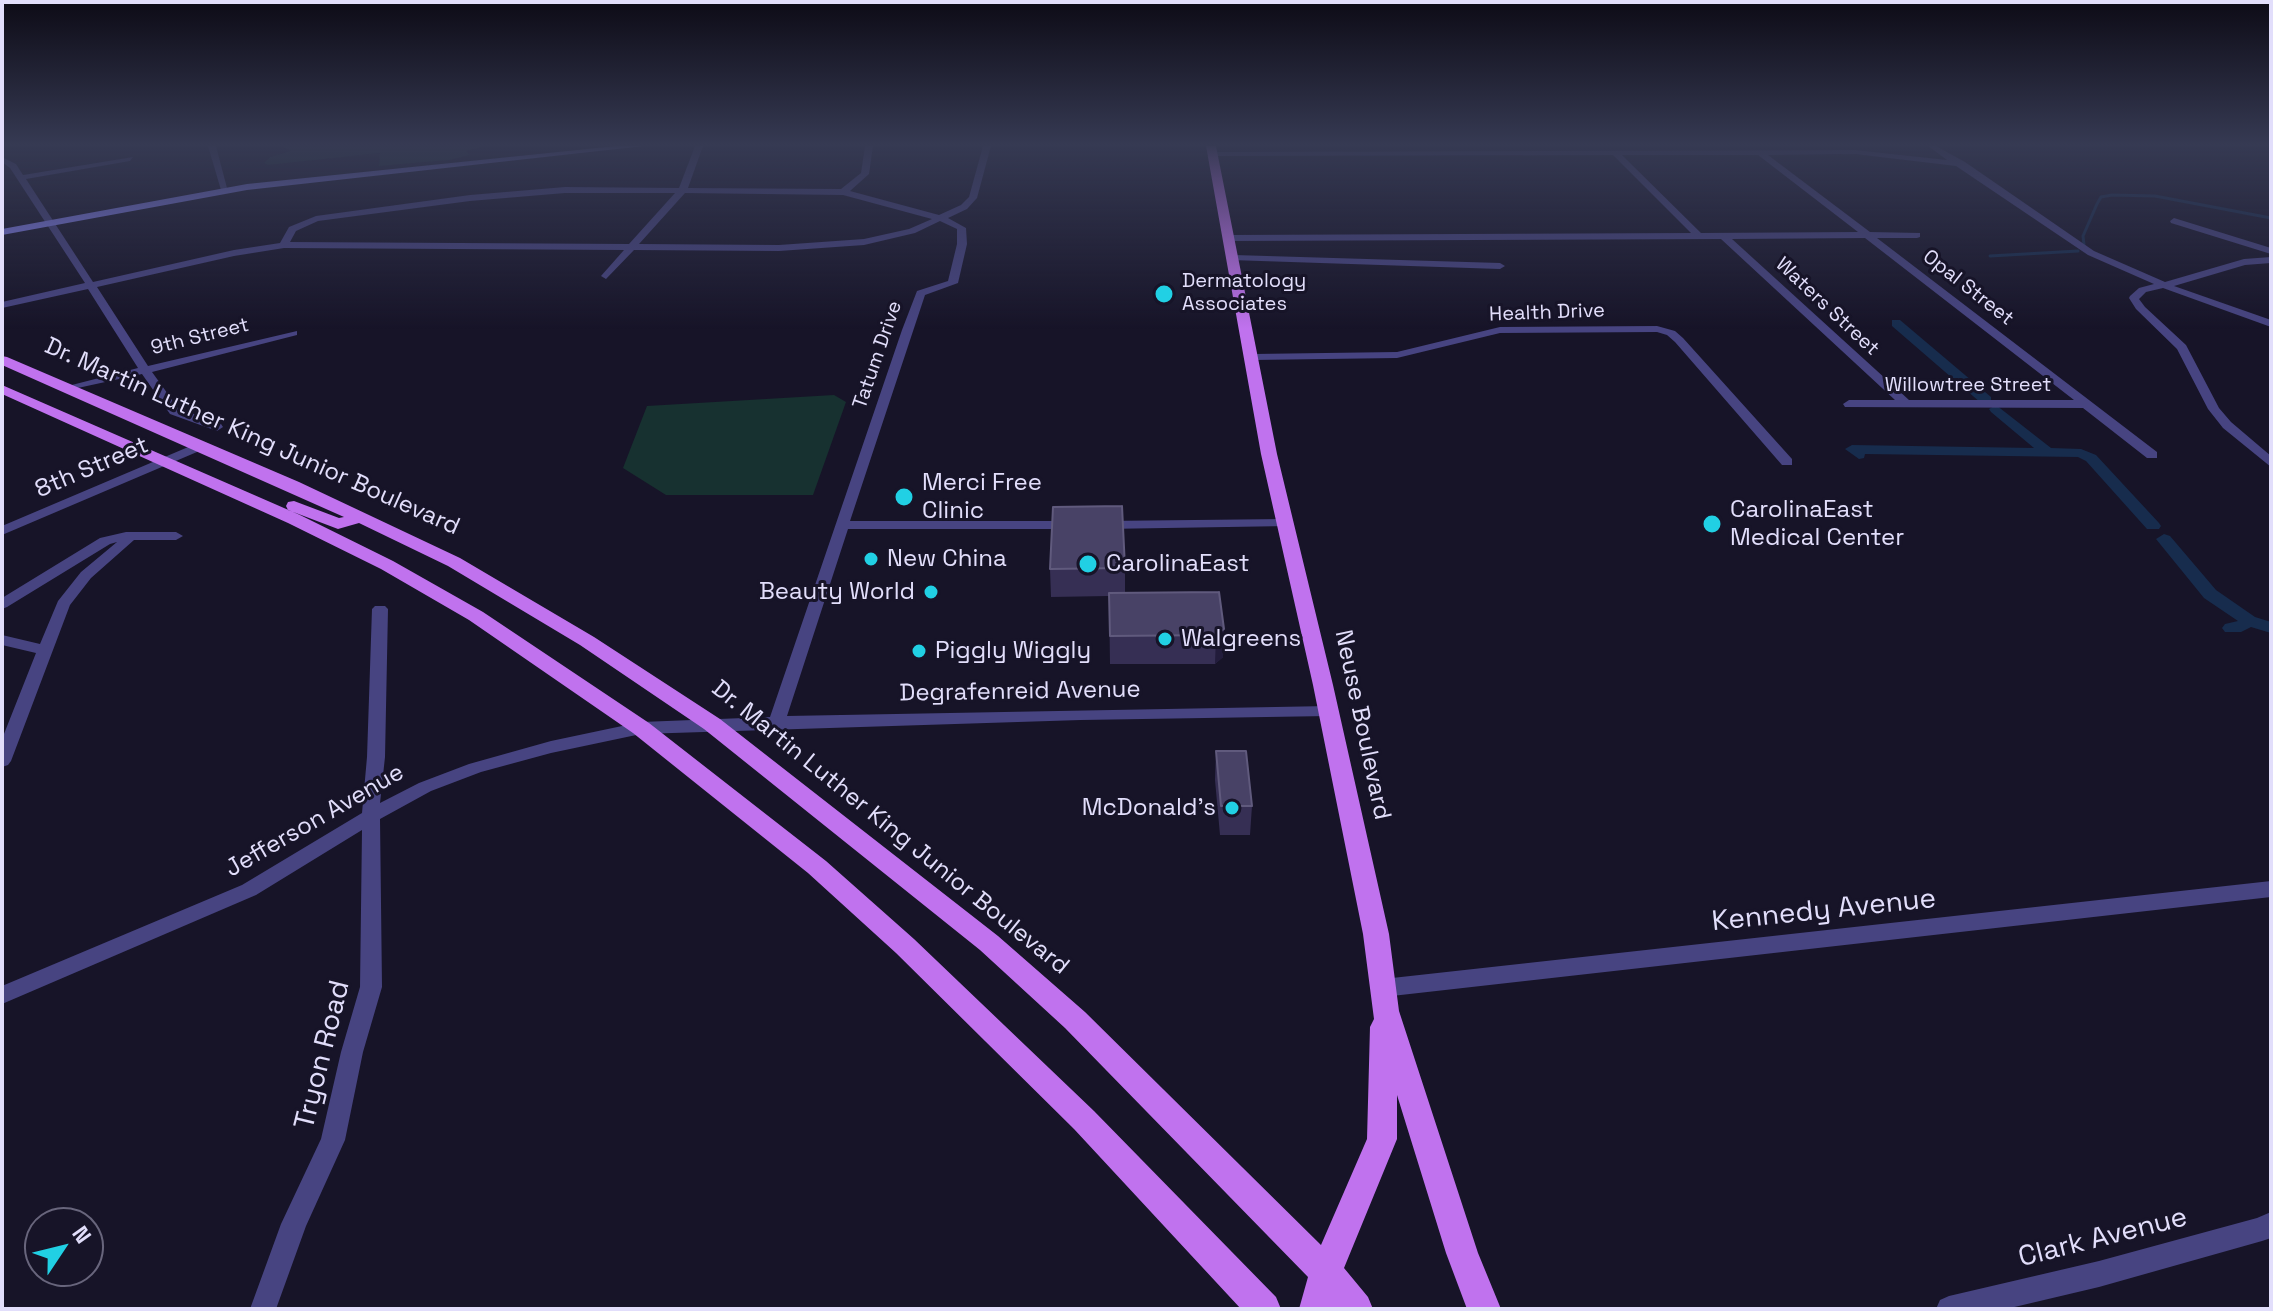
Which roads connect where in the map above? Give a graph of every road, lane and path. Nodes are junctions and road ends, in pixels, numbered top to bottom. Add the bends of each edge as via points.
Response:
1 (40, 207) edge
2 (134, 207) edge
3 (398, 207) edge
4 (667, 207) edge
5 (899, 207) edge
6 (964, 207) edge
7 (1222, 207) edge
8 (1670, 207) edge
9 (1832, 207) edge
10 (2022, 207) edge
11 (943, 219) junction
12 (2174, 221) dead end
13 (51, 223) junction
14 (2, 232) edge
15 (1869, 235) junction
16 (1917, 235) dead end
17 (1699, 236) junction
18 (1724, 236) junction
19 (1228, 238) junction
20 (284, 245) junction
21 (633, 245) junction
22 (2271, 251) edge
23 (1234, 258) junction
24 (2271, 260) edge
25 (1500, 266) dead end
26 (606, 276) dead end
27 (90, 285) junction
28 (2163, 285) junction
29 (2, 305) edge
30 (2271, 324) edge
31 (293, 333) dead end
32 (1253, 357) junction
33 (2, 360) edge
34 (146, 368) junction
35 (2, 389) edge
36 (68, 389) junction
37 (1849, 404) dead end
38 (1906, 404) junction
39 (2087, 404) junction
40 (217, 427) dead end
41 (98, 432) junction
42 (200, 446) junction
43 (2152, 455) dead end
44 (164, 461) junction
45 (1787, 462) dead end
46 (2271, 463) edge
47 (217, 485) junction
48 (362, 517) junction
49 (1284, 523) junction
50 (843, 525) junction
51 (2, 531) edge
52 (126, 536) junction
53 (176, 536) dead end
54 (2, 604) edge
55 (380, 609) dead end
56 (2, 640) edge
57 (44, 650) junction
58 (1329, 711) junction
59 (777, 721) junction
60 (712, 724) junction
61 (641, 728) junction
62 (2, 761) edge
63 (372, 815) junction
64 (2271, 889) edge
65 (2, 995) edge
66 (1384, 1000) junction
67 (2271, 1224) edge
68 (1326, 1272) junction
69 (263, 1309) edge
70 (1264, 1309) edge
71 (1316, 1309) edge
72 (1356, 1309) edge
73 (1484, 1309) edge
74 (1949, 1309) edge

1 - 13 street
2 - 13 street
3 - 20 street via 316,219 292,229
4 - 21 street
5 - 11 street
6 - 11 street
7 - 19 main road, Neuse Boulevard
8 - 17 street
9 - 15 street, Opal Street
10 - 28 street via 2067,239
11 - 21 street via 900,235 841,246
11 - 50 street, Tatum Drive via 962,233 953,283 921,293
12 - 22 street
13 - 14 street
13 - 27 street
15 - 16 street
15 - 18 street
15 - 39 street, Opal Street
17 - 18 street
17 - 19 street
18 - 38 street, Waters Street
19 - 23 main road, Neuse Boulevard
20 - 21 street
20 - 27 street
21 - 26 street
23 - 25 street
23 - 32 main road, Neuse Boulevard
24 - 28 street via 2244,262
27 - 29 street
27 - 34 street
28 - 30 street
28 - 46 street via 2139,291 2136,303 2182,347 2214,409
31 - 34 street, 9th Street
32 - 45 street, Health Drive via 1397,355 1500,330 1657,329 1679,340
32 - 49 main road, Neuse Boulevard
33 - 36 main road, Dr. Martin Luther King Junior Boulevard
34 - 36 street, 9th Street
34 - 40 street via 174,411
35 - 41 main road
36 - 41 main road via 62,401
36 - 42 main road, Dr. Martin Luther King Junior Boulevard
37 - 38 street, Willowtree Street
38 - 39 street, Willowtree Street
39 - 43 street, Opal Street
41 - 44 main road
42 - 44 street, 8th Street
42 - 48 main road, Dr. Martin Luther King Junior Boulevard
44 - 47 main road
44 - 51 street, 8th Street
47 - 48 main road via 281,501 338,524
47 - 61 main road via 387,565 476,616
48 - 60 main road, Dr. Martin Luther King Junior Boulevard via 534,608
49 - 50 street
49 - 58 main road, Neuse Boulevard
50 - 59 street, Tatum Drive
52 - 53 street
52 - 54 street via 105,541
52 - 57 street via 127,541 86,575 63,604
55 - 63 street, Tryon Road
56 - 57 street
57 - 62 street
58 - 59 street, Degrafenreid Avenue
58 - 66 main road, Neuse Boulevard via 1376,934
59 - 60 street, Degrafenreid Avenue
60 - 61 street, Jefferson Avenue
60 - 68 main road, Dr. Martin Luther King Junior Boulevard via 989,943 1075,1020
61 - 63 street, Jefferson Avenue via 475,768
61 - 70 main road via 817,867 905,946 1084,1120
63 - 65 street, Jefferson Avenue via 214,907
63 - 69 street, Tryon Road via 371,987 333,1140
64 - 66 street, Kennedy Avenue
66 - 68 main road via 1382,1139
66 - 73 main road, Neuse Boulevard
67 - 74 street, Clark Avenue via 2099,1274
68 - 71 main road
68 - 72 main road, Dr. Martin Luther King Junior Boulevard

